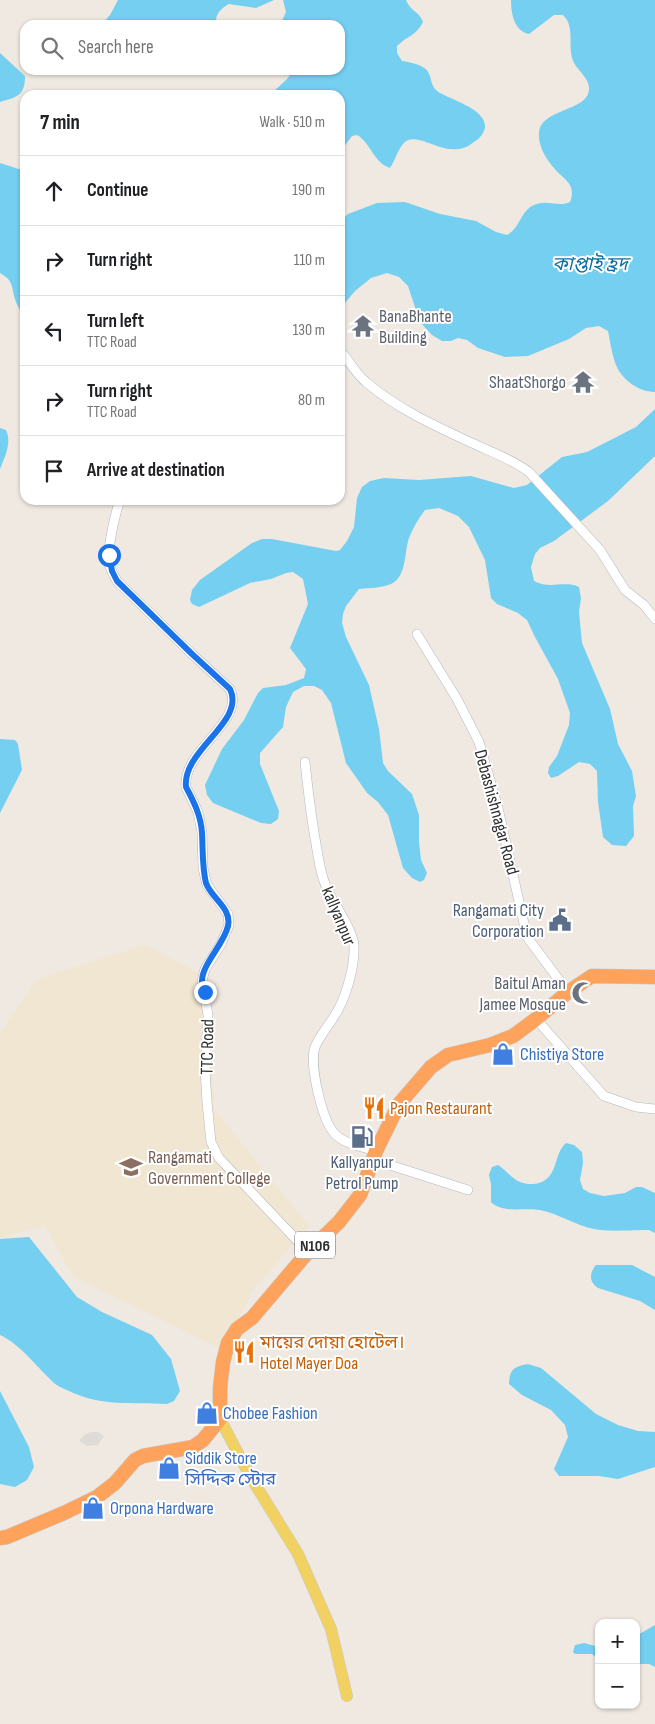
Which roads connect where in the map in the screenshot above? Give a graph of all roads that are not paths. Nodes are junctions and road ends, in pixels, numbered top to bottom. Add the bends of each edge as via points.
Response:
1 (345, 357) edge
2 (118, 505) edge
3 (655, 619) edge
4 (417, 634) dead end
5 (305, 762) dead end
6 (655, 977) edge
7 (568, 992) junction
8 (536, 1019) junction
9 (655, 1109) edge
10 (375, 1155) junction
11 (468, 1190) dead end
12 (308, 1252) junction
13 (220, 1419) junction
14 (0, 1538) edge
15 (347, 1696) dead end

1 - 3 street via 364,381 384,396 530,472 600,550 625,590
2 - 12 street, TTC Road via 109,555 117,581 234,696 228,717 200,750 186,773 186,787 198,812 202,832 207,885 228,914 229,925 202,981 208,1015 205,1070 211,1142 219,1158
4 - 7 street, Debashishnagar Road via 479,742 498,808 527,936
5 - 10 street, kallyanpur via 324,881 354,944 354,961 340,1007 314,1050 317,1085 335,1134
6 - 7 highway, N106 via 592,976
7 - 8 highway, N106
8 - 9 street via 604,1096 636,1108
8 - 10 highway, N106 via 513,1036 448,1055 431,1067 399,1104
10 - 11 street, kallyanpur
10 - 12 highway, N106 via 360,1195 339,1222
12 - 13 highway, N106 via 228,1342 220,1388
13 - 14 highway via 193,1447 143,1456 97,1496
13 - 15 main road via 250,1476 298,1554 331,1629

